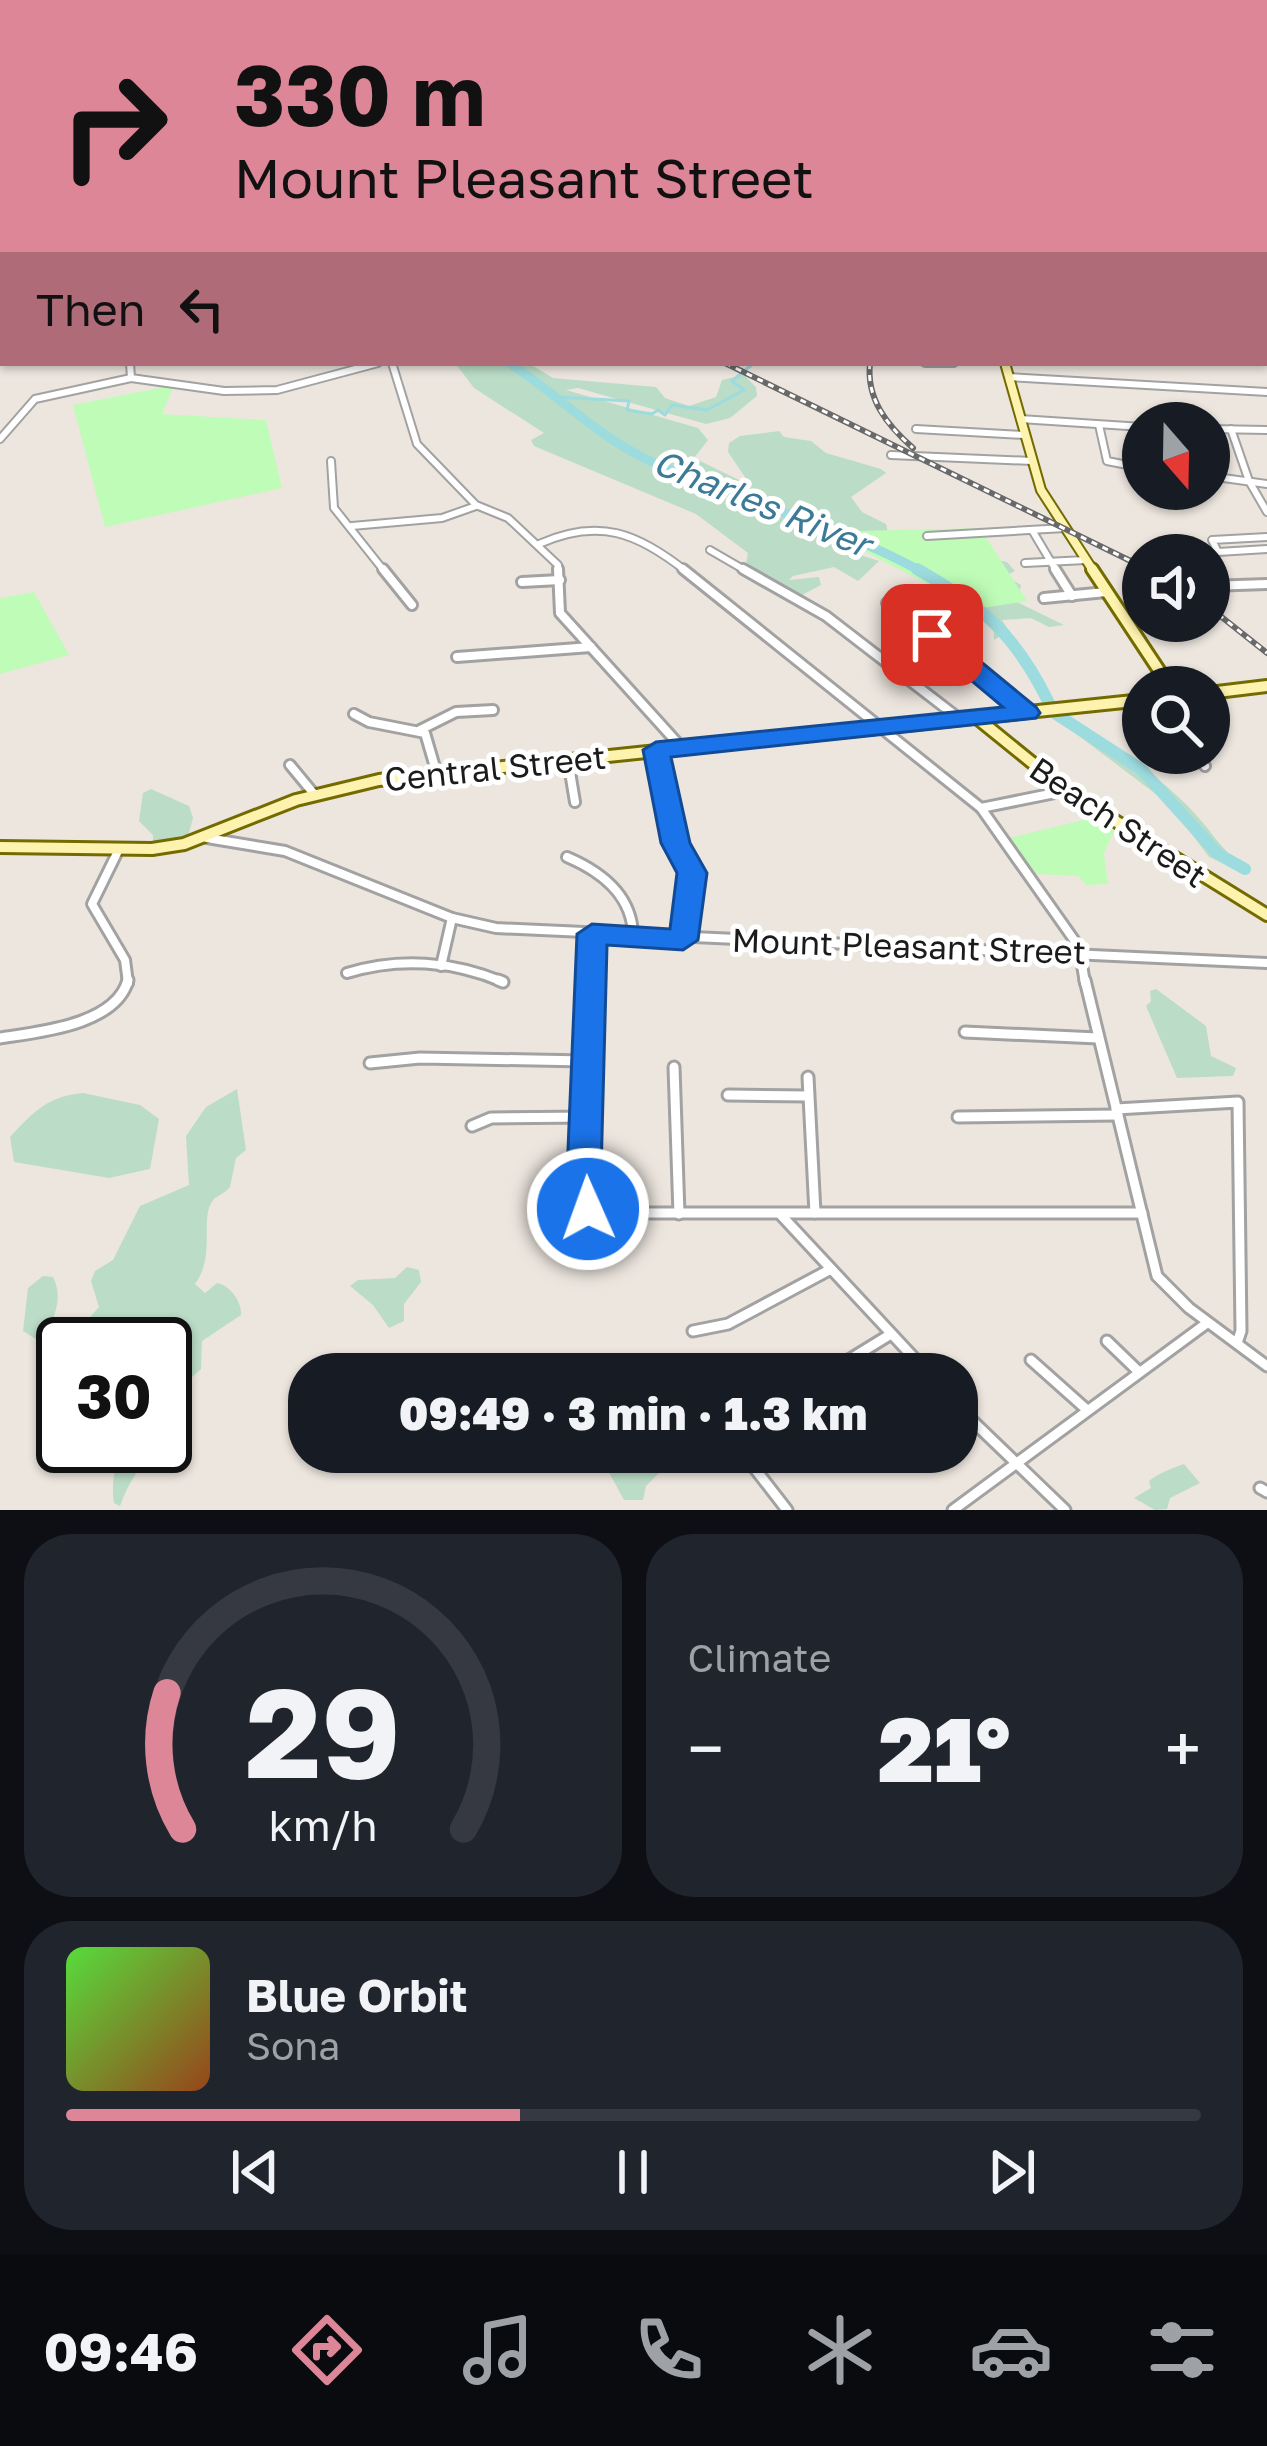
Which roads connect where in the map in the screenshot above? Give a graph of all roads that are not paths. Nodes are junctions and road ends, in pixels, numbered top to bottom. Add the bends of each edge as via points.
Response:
1 (368, 366) edge
2 (393, 366) edge
3 (1006, 366) edge
4 (130, 371) edge
5 (1009, 377) junction
6 (1267, 392) edge
7 (1020, 419) junction
8 (1099, 425) junction
9 (1122, 426) edge
10 (916, 429) dead end
11 (1232, 429) joint
12 (1267, 430) edge
13 (1024, 435) junction
14 (0, 439) edge
15 (891, 455) dead end
16 (331, 460) dead end
17 (1032, 461) junction
18 (1122, 465) edge
19 (1230, 479) edge
20 (1249, 481) junction
21 (1267, 484) edge
22 (477, 506) junction
23 (1267, 512) edge
24 (352, 526) junction
25 (1065, 528) junction
26 (1032, 530) junction
27 (927, 536) dead end
28 (1267, 537) edge
29 (538, 544) junction
30 (1267, 549) edge
31 (710, 550) dead end
32 (1086, 560) junction
33 (1052, 562) junction
34 (1025, 563) dead end
35 (560, 580) junction
36 (522, 582) dead end
37 (1267, 584) edge
38 (1230, 585) edge
39 (1108, 592) junction
40 (1072, 596) junction
41 (1044, 598) dead end
42 (886, 603) dead end
43 (412, 605) dead end
44 (592, 647) junction
45 (457, 657) dead end
46 (1156, 666) edge
47 (1267, 686) edge
48 (1230, 690) edge
49 (1122, 702) edge
50 (494, 710) dead end
51 (1026, 713) junction
52 (354, 714) dead end
53 (977, 718) junction
54 (962, 720) junction
55 (880, 729) junction
56 (420, 730) junction
57 (682, 748) junction
58 (656, 750) junction
59 (568, 760) junction
60 (290, 765) dead end
61 (436, 774) junction
62 (1067, 790) junction
63 (314, 794) junction
64 (575, 802) dead end
65 (981, 808) junction
66 (207, 838) junction
67 (0, 847) edge
68 (119, 849) junction
69 (567, 857) dead end
70 (1267, 915) edge
71 (452, 918) junction
72 (592, 934) junction
73 (633, 935) junction
74 (683, 940) junction
75 (1080, 952) junction
76 (1267, 963) edge
77 (441, 966) junction
78 (347, 973) dead end
79 (503, 982) dead end
80 (965, 1032) dead end
81 (0, 1038) edge
82 (1097, 1038) junction
83 (586, 1061) junction
84 (370, 1063) dead end
85 (674, 1067) dead end
86 (808, 1077) dead end
87 (728, 1095) dead end
88 (808, 1096) junction
89 (1117, 1112) junction
90 (589, 1117) junction
91 (958, 1117) dead end
92 (472, 1126) dead end
93 (1142, 1213) junction
94 (680, 1214) junction
95 (780, 1214) junction
96 (815, 1214) junction
97 (831, 1269) junction
98 (1208, 1323) junction
99 (693, 1331) dead end
100 (891, 1334) junction
101 (1107, 1342) dead end
102 (1236, 1343) junction
103 (860, 1353) edge
104 (909, 1353) edge
105 (1031, 1360) dead end
106 (1267, 1366) edge
107 (1138, 1371) junction
108 (1086, 1409) junction
109 (978, 1427) edge
110 (1013, 1463) junction
111 (758, 1473) edge
112 (787, 1510) edge
113 (953, 1510) edge
114 (1065, 1510) edge

1 - 4 street via 301,386 224,392
2 - 22 street via 415,440
3 - 5 main road
4 - 14 street via 35,399
5 - 6 street
5 - 7 main road
7 - 8 street
7 - 13 main road
8 - 9 street
8 - 18 street via 1110,463
10 - 13 street
11 - 12 street
11 - 20 street
13 - 17 main road
15 - 17 street
16 - 24 street via 330,499
17 - 25 main road
19 - 20 street
20 - 21 street
20 - 23 street
22 - 24 street via 442,518
22 - 29 street via 508,518
24 - 43 street
25 - 26 street
25 - 32 main road
26 - 27 street
26 - 33 street
28 - 30 street via 1212,540 1217,552
29 - 35 street via 558,565
29 - 55 street via 586,526 645,540
31 - 54 street via 826,616
32 - 33 street
32 - 39 main road
33 - 34 street
33 - 40 street
35 - 36 street
35 - 44 street via 560,613
37 - 38 street
39 - 40 street
39 - 46 main road
40 - 41 street
42 - 51 street
44 - 45 street
44 - 57 street
47 - 48 main road
49 - 51 main road, Central Street
50 - 56 street via 456,712
51 - 53 main road, Central Street
52 - 56 street
53 - 54 main road, Central Street
53 - 62 main road, Beach Street
54 - 55 main road, Central Street
55 - 57 main road, Central Street
55 - 65 street
56 - 61 street via 430,739
57 - 58 main road, Central Street
58 - 59 main road, Central Street
58 - 74 street via 675,843 692,873
59 - 61 main road, Central Street
59 - 64 street
60 - 63 street
61 - 63 main road, Central Street
62 - 65 street
62 - 70 main road, Beach Street
63 - 66 main road, Central Street
65 - 75 street
66 - 68 main road, Central Street
66 - 71 street, Mount Pleasant Street via 285,851
67 - 68 main road, Central Street
68 - 81 street via 92,904 127,966 124,994 93,1016
69 - 73 street via 602,873 634,923
71 - 72 street, Mount Pleasant Street
71 - 77 street
72 - 73 street, Mount Pleasant Street
72 - 83 street
73 - 74 street, Mount Pleasant Street
74 - 75 street, Mount Pleasant Street
75 - 76 street, Mount Pleasant Street
75 - 82 street
77 - 78 street
77 - 79 street
80 - 82 street
82 - 89 street
83 - 84 street
83 - 90 street
85 - 94 street
86 - 88 street
87 - 88 street
88 - 96 street
89 - 91 street
89 - 93 street
89 - 102 street via 1238,1102
90 - 92 street via 491,1118
90 - 94 street via 584,1174 591,1212
93 - 96 street
93 - 98 street via 1157,1276
94 - 95 street
95 - 96 street
95 - 97 street
97 - 99 street via 728,1324
97 - 100 street
98 - 102 street
98 - 107 street
100 - 103 street
100 - 104 street
101 - 107 street
102 - 106 street
105 - 108 street
107 - 108 street
108 - 110 street
109 - 110 street
110 - 113 street
110 - 114 street
111 - 112 street

